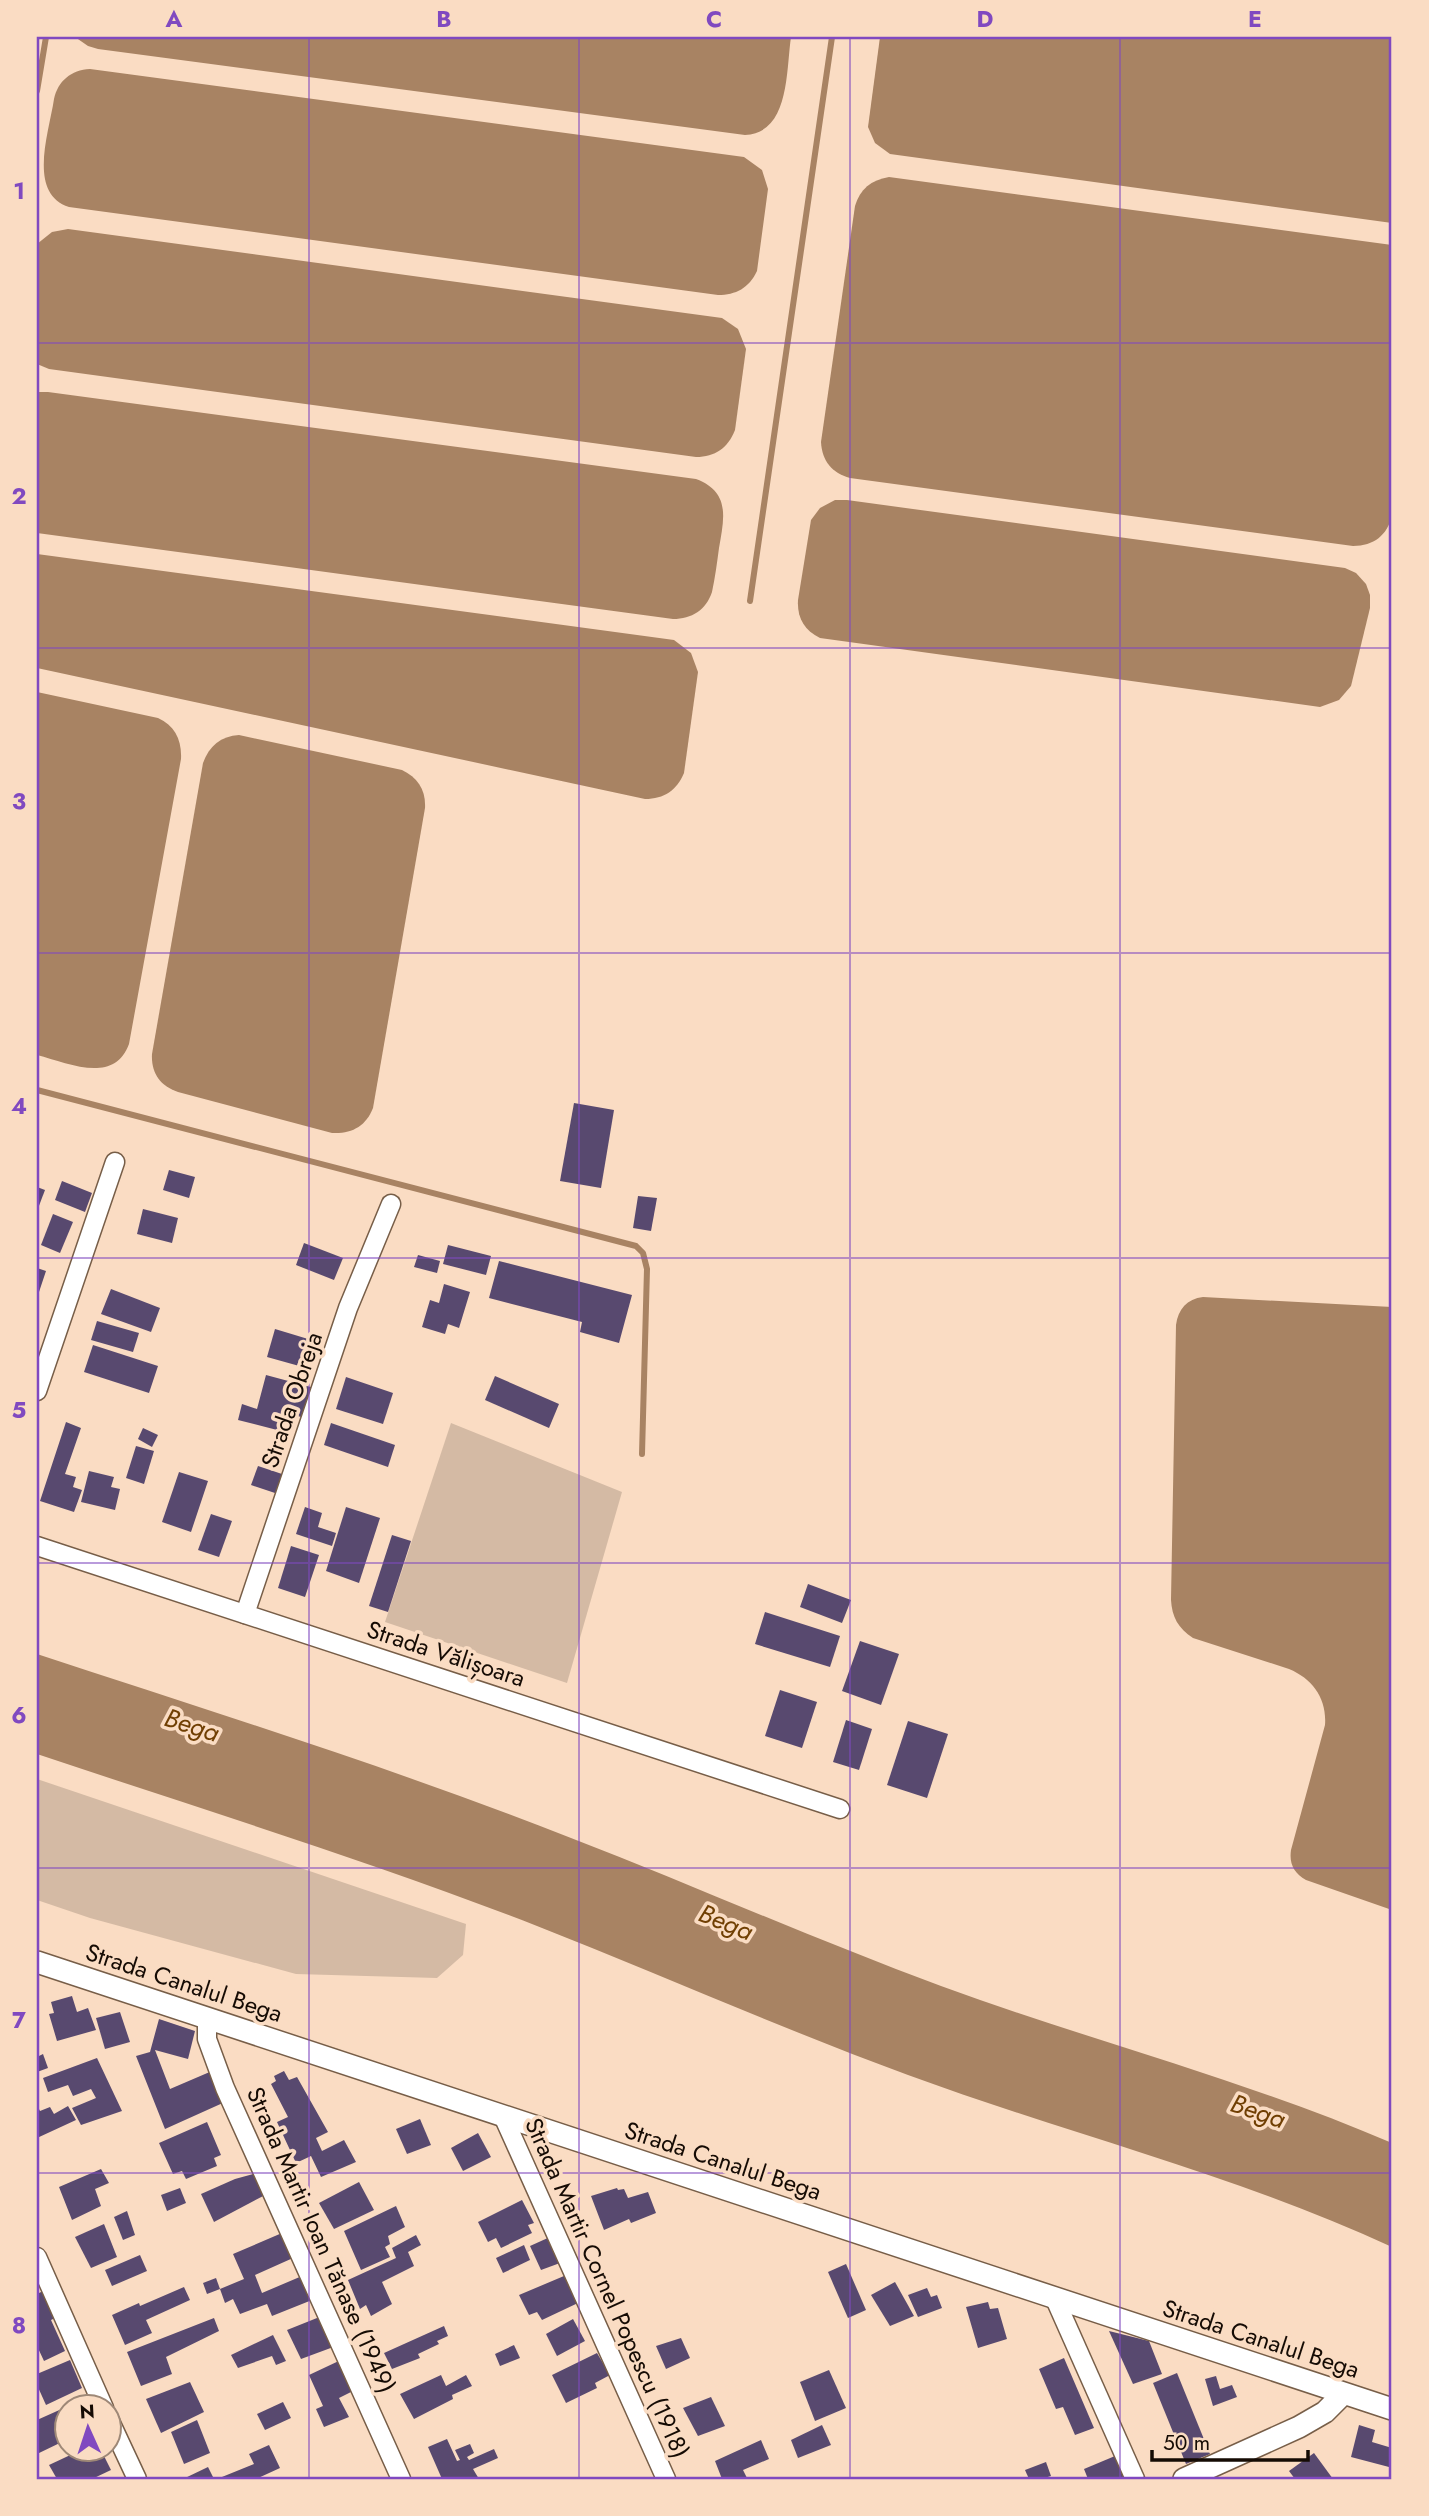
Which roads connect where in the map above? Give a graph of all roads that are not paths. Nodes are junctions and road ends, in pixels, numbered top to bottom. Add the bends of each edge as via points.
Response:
1 (115, 1162) dead end
2 (391, 1204) dead end
3 (37, 1391) edge
4 (37, 1546) edge
5 (245, 1614) junction
6 (840, 1810) dead end
7 (37, 1962) edge
8 (207, 2019) junction
9 (503, 2116) junction
10 (37, 2258) edge
11 (1055, 2299) junction
12 (98, 2394) edge
13 (1342, 2394) junction
14 (1392, 2409) edge
15 (122, 2447) edge
16 (137, 2479) edge
17 (401, 2479) edge
18 (666, 2479) edge
19 (1135, 2479) edge
20 (1184, 2479) edge

1 - 3 street
2 - 5 street, Strada Obreja via 348,1308
4 - 5 street, Strada Vălișoara
5 - 6 street, Strada Vălișoara
7 - 8 street, Strada Canalul Bega
8 - 9 street, Strada Canalul Bega
8 - 17 street, Strada Martir Ioan Tănase (1949) via 207,2039 225,2088
9 - 11 street, Strada Canalul Bega
9 - 18 street, Strada Martir Cornel Popescu (1918)
10 - 12 street
11 - 13 street, Strada Canalul Bega
11 - 19 street
13 - 14 street, Strada Canalul Bega
13 - 20 street via 1325,2412 1299,2427
15 - 16 street

